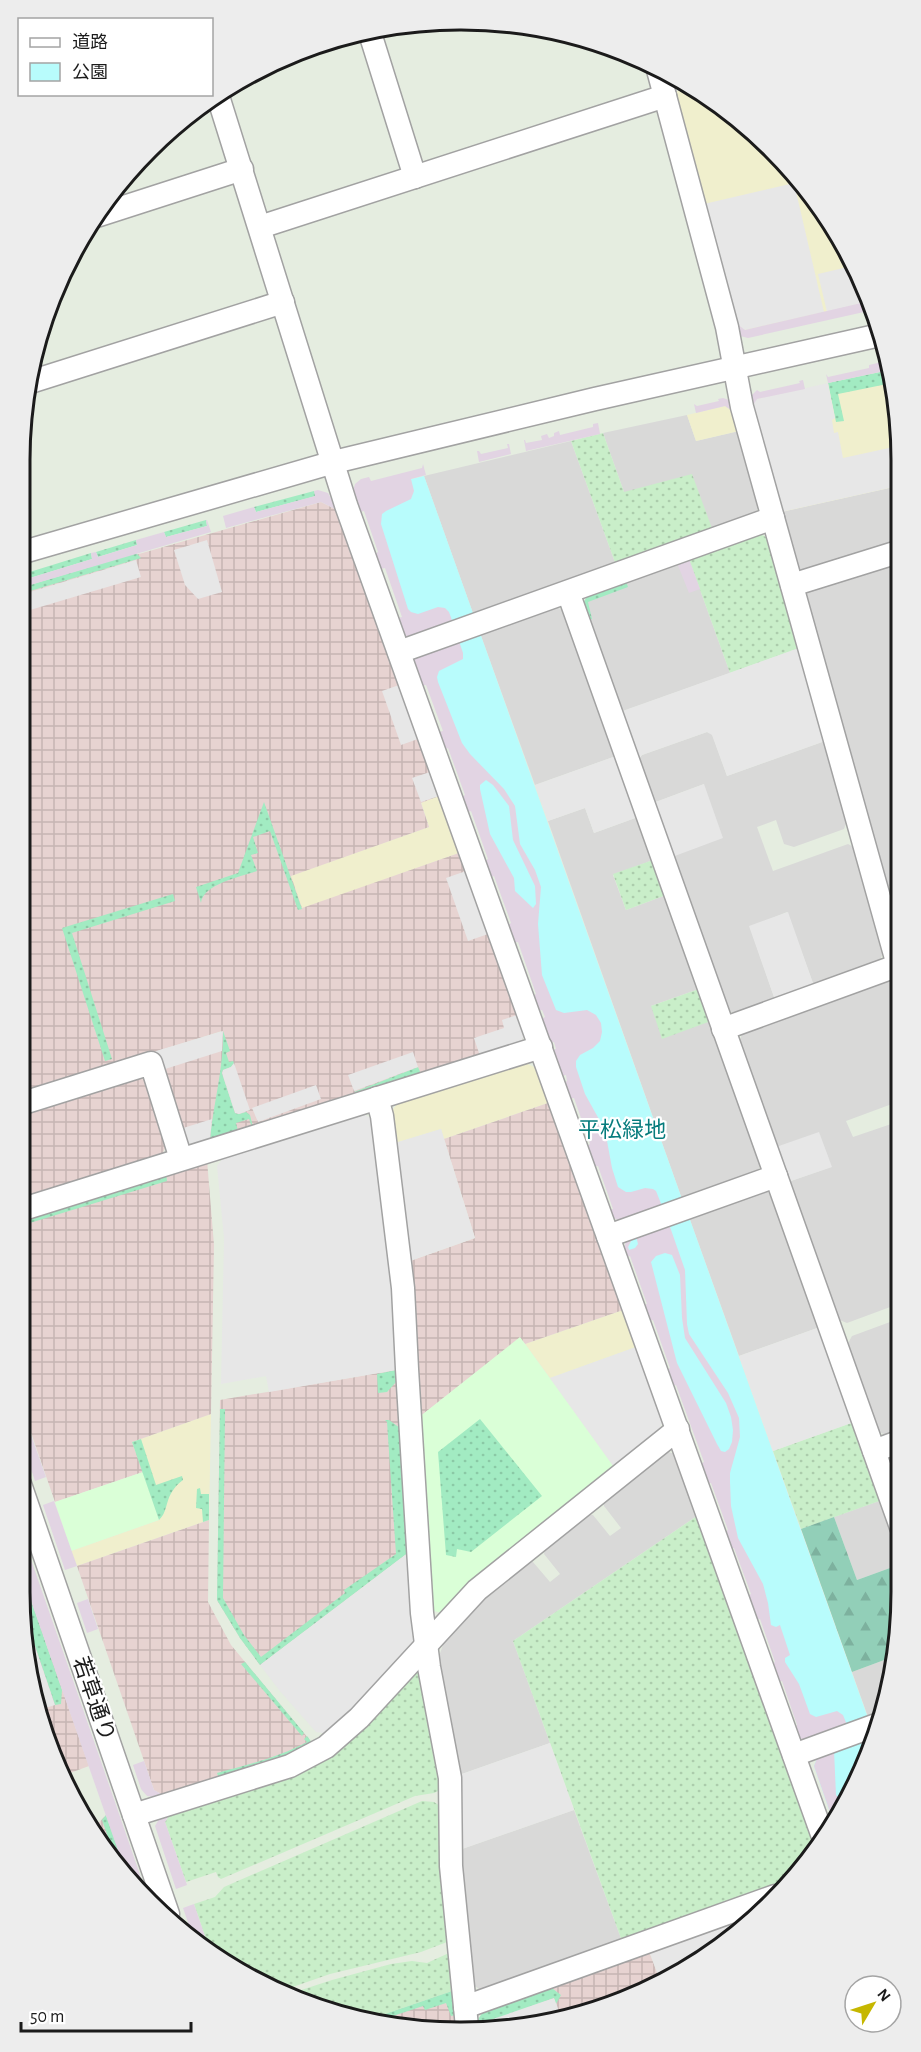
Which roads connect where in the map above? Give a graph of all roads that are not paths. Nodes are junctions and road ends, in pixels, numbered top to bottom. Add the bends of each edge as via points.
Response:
1 (372, 39) edge
2 (661, 79) edge
3 (665, 96) junction
4 (220, 103) edge
5 (242, 169) junction
6 (415, 177) junction
7 (109, 212) edge
8 (260, 227) junction
9 (283, 302) junction
10 (872, 337) edge
11 (735, 368) junction
12 (38, 380) edge
13 (334, 462) junction
14 (773, 518) junction
15 (30, 550) edge
16 (891, 554) edge
17 (792, 585) junction
18 (568, 592) junction
19 (399, 652) junction
20 (891, 938) edge
21 (891, 969) edge
22 (723, 1029) junction
23 (541, 1047) junction
24 (377, 1098) junction
25 (30, 1101) edge
26 (181, 1159) junction
27 (776, 1176) junction
28 (30, 1206) edge
29 (608, 1236) junction
30 (678, 1430) junction
31 (891, 1445) edge
32 (874, 1451) junction
33 (891, 1499) edge
34 (30, 1513) edge
35 (426, 1645) junction
36 (869, 1728) edge
37 (794, 1755) junction
38 (134, 1815) junction
39 (820, 1828) edge
40 (757, 1903) edge
41 (164, 1904) edge
42 (466, 2017) edge

1 - 6 street
2 - 3 street
3 - 6 street
3 - 11 street
4 - 5 street
5 - 7 street
5 - 8 street
6 - 8 street
8 - 9 street
9 - 12 street
9 - 13 street
10 - 11 street
11 - 13 street
11 - 14 street
13 - 15 street
13 - 19 street
14 - 17 street
14 - 18 street
16 - 17 street
17 - 20 street
18 - 19 street
18 - 22 street
19 - 23 street
21 - 22 street
22 - 27 street
23 - 24 street
23 - 29 street
24 - 26 street
24 - 35 street via 404,1288
25 - 26 street via 151,1064
26 - 28 street
27 - 29 street
27 - 32 street
29 - 30 street
30 - 35 street via 477,1590
30 - 37 street
31 - 32 street
32 - 33 street
34 - 38 street, 若草通り
35 - 38 street via 354,1724 315,1755 274,1772
35 - 42 street via 450,1778 451,1866
36 - 37 street
37 - 39 street
38 - 41 street, 若草通り
40 - 42 street

